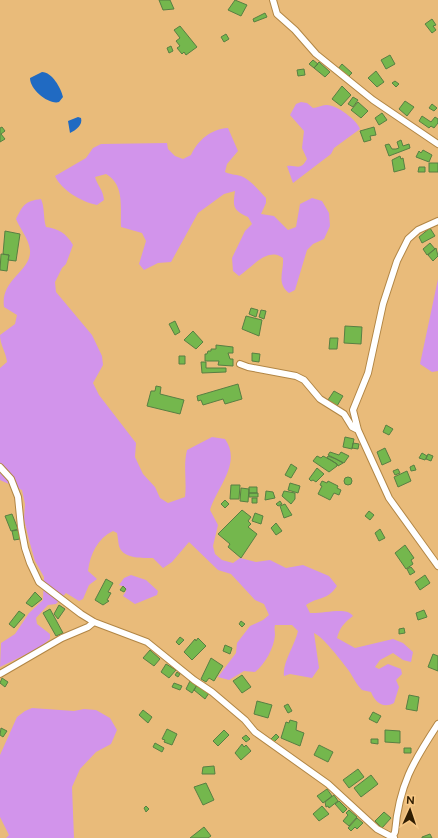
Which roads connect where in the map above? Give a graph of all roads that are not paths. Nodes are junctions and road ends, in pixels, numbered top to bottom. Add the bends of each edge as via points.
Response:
1 (273, 0) edge
2 (438, 144) edge
3 (438, 221) edge
4 (240, 364) dead end
5 (358, 430) junction
6 (0, 467) edge
7 (438, 566) edge
8 (94, 622) junction
9 (0, 674) edge
10 (438, 724) edge
11 (393, 837) edge

1 - 2 street via 277,14 316,54 372,100
3 - 5 street via 418,230 408,239 397,261 383,304 368,373 353,410
4 - 5 street via 304,380 320,399 344,414 352,427
5 - 7 street via 389,498
6 - 8 street via 11,480 18,497 26,548 39,582 71,608
8 - 9 street
8 - 11 street via 147,642 212,692 255,732 328,784 377,829
10 - 11 street via 406,779 400,796

